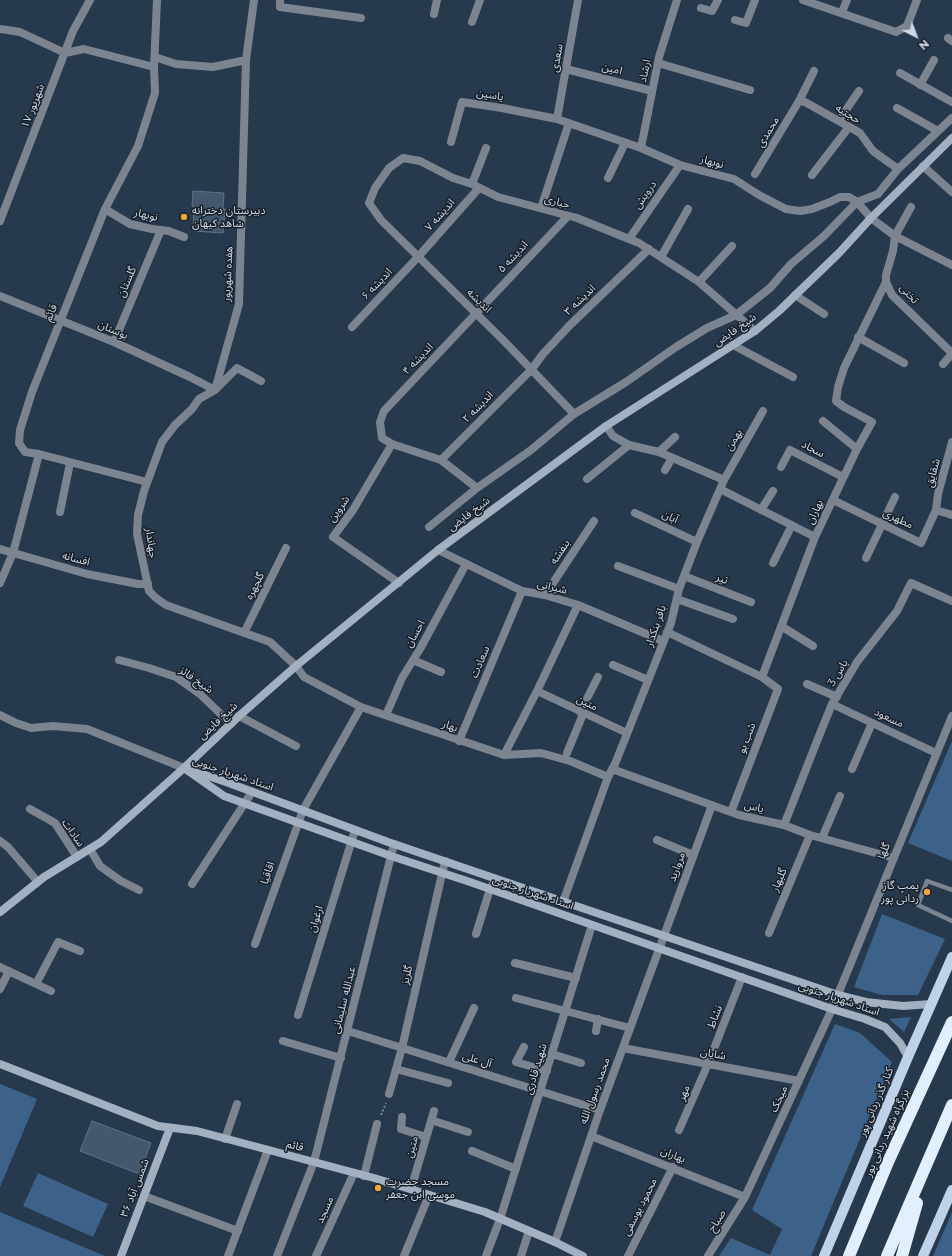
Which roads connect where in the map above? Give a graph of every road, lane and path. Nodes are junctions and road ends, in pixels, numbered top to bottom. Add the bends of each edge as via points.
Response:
1 (90, 0) edge
2 (157, 0) edge
3 (254, 0) edge
4 (280, 0) edge
5 (437, 0) edge
6 (480, 0) edge
7 (578, 0) edge
8 (678, 0) edge
9 (718, 0) edge
10 (755, 0) edge
11 (803, 0) edge
12 (847, 0) edge
13 (917, 0) edge
14 (701, 8) dead end
15 (842, 12) junction
16 (434, 14) dead end
17 (361, 18) dead end
18 (736, 20) dead end
19 (472, 22) dead end
20 (0, 29) edge
21 (65, 53) junction
22 (154, 57) junction
23 (246, 60) junction
24 (934, 60) dead end
25 (658, 63) junction
26 (154, 67) junction
27 (566, 69) junction
28 (814, 71) dead end
29 (900, 73) dead end
30 (920, 85) junction
31 (750, 90) dead end
32 (652, 91) junction
33 (859, 91) dead end
34 (799, 101) junction
35 (952, 102) edge
36 (897, 108) dead end
37 (952, 118) edge
38 (557, 119) junction
39 (839, 120) junction
40 (569, 123) junction
41 (849, 127) junction
42 (938, 131) junction
43 (952, 138) edge
44 (451, 142) dead end
45 (625, 143) junction
46 (486, 148) dead end
47 (641, 148) junction
48 (680, 165) junction
49 (923, 166) junction
50 (898, 169) junction
51 (755, 174) dead end
52 (812, 175) dead end
53 (608, 178) dead end
54 (476, 186) junction
55 (952, 192) edge
56 (857, 202) junction
57 (369, 203) joint
58 (911, 207) dead end
59 (541, 208) junction
60 (105, 209) junction
61 (688, 209) dead end
62 (568, 216) junction
63 (871, 218) junction
64 (0, 220) edge
65 (161, 230) junction
66 (895, 236) junction
67 (184, 237) dead end
68 (629, 239) junction
69 (732, 246) dead end
70 (649, 249) junction
71 (661, 256) junction
72 (418, 257) junction
73 (952, 266) edge
74 (700, 282) junction
75 (886, 282) junction
76 (0, 296) edge
77 (795, 296) junction
78 (476, 314) junction
79 (824, 314) dead end
80 (736, 315) junction
81 (60, 320) junction
82 (352, 327) dead end
83 (755, 331) junction
84 (858, 337) junction
85 (114, 342) junction
86 (733, 345) junction
87 (951, 350) edge
88 (904, 363) dead end
89 (943, 364) dead end
90 (532, 370) junction
91 (793, 377) dead end
92 (261, 381) dead end
93 (215, 390) junction
94 (763, 411) dead end
95 (574, 414) junction
96 (823, 421) dead end
97 (606, 426) junction
98 (675, 437) dead end
99 (952, 442) edge
100 (392, 444) junction
101 (629, 446) junction
102 (856, 449) junction
103 (659, 452) junction
104 (38, 454) junction
105 (672, 458) junction
106 (441, 460) junction
107 (70, 463) junction
108 (781, 467) dead end
109 (665, 470) dead end
110 (843, 478) junction
111 (588, 480) dead end
112 (724, 480) junction
113 (147, 482) junction
114 (477, 488) junction
115 (720, 489) junction
116 (773, 491) dead end
117 (896, 497) dead end
118 (833, 500) junction
119 (761, 510) junction
120 (936, 510) junction
121 (60, 512) dead end
122 (635, 513) dead end
123 (952, 515) edge
124 (594, 521) dead end
125 (883, 524) junction
126 (792, 525) junction
127 (429, 526) dead end
128 (815, 537) junction
129 (697, 542) junction
130 (286, 548) dead end
131 (0, 550) edge
132 (438, 550) junction
133 (12, 552) junction
134 (866, 558) dead end
135 (466, 564) junction
136 (773, 564) dead end
137 (618, 566) dead end
138 (684, 576) junction
139 (0, 583) edge
140 (398, 583) junction
141 (148, 584) junction
142 (679, 589) junction
143 (522, 591) junction
144 (545, 595) junction
145 (677, 599) junction
146 (952, 601) edge
147 (751, 602) dead end
148 (578, 605) junction
149 (733, 619) dead end
150 (781, 626) junction
151 (667, 632) junction
152 (244, 633) junction
153 (663, 641) junction
154 (813, 646) dead end
155 (119, 660) dead end
156 (414, 660) junction
157 (613, 665) dead end
158 (296, 666) junction
159 (441, 672) dead end
160 (762, 677) junction
161 (598, 678) dead end
162 (648, 680) junction
163 (807, 684) dead end
164 (537, 691) junction
165 (837, 697) junction
166 (832, 704) junction
167 (361, 707) junction
168 (582, 713) junction
169 (0, 715) edge
170 (239, 716) junction
171 (386, 716) junction
172 (952, 716) edge
173 (872, 722) junction
174 (231, 724) junction
175 (627, 733) junction
176 (459, 741) junction
177 (296, 746) dead end
178 (567, 753) dead end
179 (936, 753) junction
180 (504, 755) junction
181 (184, 768) junction
182 (612, 769) junction
183 (852, 769) dead end
184 (608, 777) junction
185 (252, 792) junction
186 (840, 796) dead end
187 (244, 803) junction
188 (712, 805) junction
189 (30, 809) dead end
190 (303, 810) junction
191 (731, 812) junction
192 (298, 822) junction
193 (784, 825) junction
194 (355, 830) junction
195 (810, 835) junction
196 (822, 838) junction
197 (657, 840) dead end
198 (0, 841) edge
199 (351, 842) junction
200 (394, 844) junction
201 (90, 849) junction
202 (693, 855) junction
203 (391, 856) junction
204 (77, 857) junction
205 (894, 858) junction
206 (446, 861) junction
207 (442, 873) junction
208 (496, 879) junction
209 (38, 882) junction
210 (192, 884) dead end
211 (490, 889) junction
212 (139, 890) dead end
213 (952, 890) edge
214 (563, 902) junction
215 (0, 912) edge
216 (952, 921) edge
217 (592, 925) junction
218 (769, 933) dead end
219 (476, 934) dead end
220 (663, 936) junction
221 (255, 944) dead end
222 (659, 948) junction
223 (80, 951) dead end
224 (952, 957) edge
225 (515, 963) dead end
226 (0, 967) edge
227 (9, 971) junction
228 (742, 977) junction
229 (576, 978) junction
230 (36, 984) junction
231 (0, 989) edge
232 (51, 991) dead end
233 (838, 995) junction
234 (516, 998) dead end
235 (931, 1004) junction
236 (474, 1008) dead end
237 (832, 1009) junction
238 (566, 1010) junction
239 (298, 1015) dead end
240 (598, 1019) junction
241 (952, 1022) edge
242 (630, 1028) junction
243 (348, 1031) junction
244 (596, 1031) dead end
245 (283, 1041) dead end
246 (524, 1047) dead end
247 (402, 1048) junction
248 (623, 1048) junction
249 (552, 1054) junction
250 (908, 1057) junction
251 (341, 1058) junction
252 (449, 1062) junction
253 (581, 1063) dead end
254 (0, 1064) edge
255 (708, 1064) junction
256 (396, 1069) junction
257 (547, 1070) junction
258 (799, 1081) junction
259 (448, 1083) dead end
260 (540, 1091) junction
261 (389, 1094) joint
262 (236, 1104) dead end
263 (952, 1105) edge
264 (600, 1110) junction
265 (434, 1111) dead end
266 (402, 1117) dead end
267 (431, 1120) junction
268 (377, 1124) joint
269 (170, 1128) junction
270 (679, 1130) dead end
271 (468, 1132) dead end
272 (591, 1136) junction
273 (426, 1137) junction
274 (225, 1139) junction
275 (268, 1150) junction
276 (472, 1151) dead end
277 (929, 1158) junction
278 (314, 1162) junction
279 (673, 1167) junction
280 (516, 1169) junction
281 (354, 1173) junction
282 (364, 1176) junction
283 (411, 1190) junction
284 (952, 1190) edge
285 (429, 1195) junction
286 (144, 1196) junction
287 (745, 1197) junction
288 (500, 1219) junction
289 (238, 1231) junction
290 (529, 1231) junction
291 (555, 1242) junction
292 (121, 1256) edge
293 (228, 1256) edge
294 (277, 1256) edge
295 (316, 1256) edge
296 (404, 1256) edge
297 (486, 1256) edge
298 (521, 1256) edge
299 (583, 1256) edge
300 (628, 1256) edge
301 (708, 1256) edge
302 (824, 1256) edge
303 (849, 1256) edge
304 (887, 1256) edge
305 (902, 1256) edge
306 (923, 1256) edge

1 - 21 street, ۱۷ شهریور
2 - 22 street, قائم
3 - 23 street, هفده شهریور
4 - 17 street via 280,7
5 - 16 street
6 - 19 street
7 - 27 street, سعدی
8 - 25 street, ارشاد
9 - 14 street via 712,11
10 - 18 street via 746,24
11 - 15 street
12 - 15 street
13 - 15 street via 907,26 896,32
20 - 21 street via 20,32
21 - 26 street via 84,49
21 - 64 street, ۱۷ شهریور
22 - 23 street via 176,64 213,66
22 - 26 street, قائم
23 - 93 street, هفده شهریور via 239,304
24 - 30 street
25 - 31 street
25 - 32 street, ارشاد
26 - 60 street, قائم via 155,93 140,138
27 - 32 street, امین
27 - 38 street, سعدی
28 - 34 street, محمدی
29 - 30 street
30 - 35 street
32 - 47 street, ارشاد
33 - 39 street
34 - 39 street, حجتیه
34 - 51 street, محمدی
36 - 42 street
37 - 42 street, شیخ فایض
38 - 40 street, نوبهار
38 - 44 street, یاسین via 462,102
39 - 41 street, حجتیه
40 - 45 street, نوبهار
40 - 59 street
41 - 50 street, حجتیه via 860,133 873,151
41 - 52 street
42 - 50 street, شیخ فایض
43 - 49 street, شیخ فایض
45 - 47 street, نوبهار
45 - 53 street
46 - 54 street
47 - 48 street, نوبهار
48 - 56 street, نوبهار via 734,179 786,209 812,209 840,197 849,197
48 - 68 street, درویش
49 - 55 street
49 - 63 street, شیخ فایض
50 - 56 street, شیخ فایض via 878,194
54 - 57 street, جباری via 453,178 420,160 403,158 389,168 374,188
54 - 59 street, جباری via 498,197
54 - 72 street, اندیشه ۷
56 - 63 street
56 - 80 street, شیخ فایض via 770,288
57 - 72 street, اندیشه via 381,220
58 - 66 street, تختی
59 - 62 street, جباری
60 - 65 street, نوبهار via 130,224
60 - 81 street, قائم
61 - 71 street
62 - 68 street, جباری
62 - 78 street, اندیشه ۵
63 - 66 street
63 - 77 street, شیخ فایض
65 - 67 street, نوبهار
65 - 85 street, گلستان
66 - 73 street
66 - 75 street, تختی
68 - 70 street, جباری
69 - 74 street
70 - 71 street, جباری
70 - 90 street, اندیشه ۳ via 569,326
71 - 74 street, جباری
72 - 78 street, اندیشه
72 - 82 street, اندیشه ۶
74 - 80 street, جباری
75 - 84 street, بهاران
75 - 87 street, تختی via 892,295
76 - 81 street, بوستان
77 - 79 street
77 - 83 street, شیخ فایض
78 - 90 street, اندیشه
78 - 100 street, اندیشه ۴ via 384,411 380,422 382,438
80 - 83 street, جباری
80 - 95 street, شیخ فایض via 707,328
81 - 85 street, بوستان
81 - 104 street, قائم via 20,430 19,443 25,452
83 - 86 street, شیخ فایض
84 - 88 street
84 - 102 street, بهاران via 844,368 836,401 872,422
85 - 93 street, بوستان
86 - 91 street
86 - 97 street, شیخ فایض
87 - 89 street
90 - 95 street, اندیشه
90 - 106 street, اندیشه ۲
92 - 93 street, جهاندار via 237,368
93 - 113 street, جهاندار via 199,399 175,424 162,442
94 - 112 street, بهمن
95 - 114 street, شیخ فایض via 531,450
96 - 102 street
97 - 101 street via 613,436
97 - 132 street, شیخ فایض
98 - 103 street
99 - 120 street, شقایق
100 - 106 street
100 - 140 street, شروین via 353,510 332,537
101 - 103 street
101 - 111 street
102 - 110 street, بهاران
103 - 105 street
104 - 107 street, قائم
104 - 133 street
105 - 109 street
105 - 112 street
106 - 114 street
107 - 113 street, قائم
107 - 121 street
108 - 110 street, سجاد via 790,450
110 - 118 street, بهاران
112 - 115 street, باقر بنکدار
113 - 141 street, جهاندار via 138,515 137,534
114 - 127 street, شیخ فایض
115 - 119 street
115 - 129 street, باقر بنکدار
116 - 119 street
117 - 125 street
118 - 125 street, مطهری
118 - 128 street, بهاران
119 - 126 street
120 - 123 street
120 - 125 street, مطهری via 921,543
122 - 129 street, آبان
124 - 144 street, بنفشه
125 - 134 street
126 - 128 street
126 - 136 street
128 - 150 street, بهاران
129 - 138 street, باقر بنکدار
130 - 152 street, گلچهره
131 - 133 street, افسانه
132 - 135 street, شیرانی
132 - 140 street, شیخ فایض
133 - 139 street
133 - 141 street, افسانه via 86,574
135 - 143 street, شیرانی
135 - 156 street, احسان
137 - 142 street
138 - 142 street, باقر بنکدار
138 - 147 street, تیر
140 - 158 street, شیخ فایض
141 - 152 street, جهاندار via 149,591 166,605
142 - 145 street, باقر بنکدار
143 - 144 street, شیرانی
143 - 176 street, سعادت
144 - 148 street, شیرانی
145 - 149 street
145 - 151 street, باقر بنکدار
146 - 165 street, یاس 3 via 911,583 897,611 857,662
148 - 153 street, شیرانی
148 - 164 street
150 - 154 street
150 - 160 street, بهاران
151 - 153 street, باقر بنکدار
151 - 160 street
152 - 158 street, جهاندار via 270,642
153 - 162 street, باقر بنکدار
155 - 174 street, شیخ فائز via 176,677 200,694
156 - 159 street
156 - 171 street, احسان via 402,678
157 - 162 street
158 - 167 street, بهار via 304,677
158 - 170 street, شیخ فایض
160 - 191 street, شب بو via 778,689
161 - 168 street
162 - 175 street, باقر بنکدار
163 - 165 street
164 - 168 street, متین
164 - 180 street
165 - 166 street, یاس 3
166 - 173 street, مسعود
166 - 193 street, یاس 3
167 - 171 street, بهار
167 - 190 street, اقاقیا
168 - 175 street, متین
168 - 178 street
169 - 181 street via 16,724 31,728 54,726 87,729
170 - 174 street, شیخ فایض
170 - 177 street
171 - 176 street, بهار
172 - 179 street, گلها
173 - 179 street, مسعود
173 - 183 street
174 - 181 street, شیخ فایض
175 - 182 street, باقر بنکدار
176 - 180 street, بهار
179 - 205 street, گلها
180 - 184 street, بهار via 541,753 570,761
181 - 185 street, استاد شهریار جنوبی
181 - 187 street, استاد شهریار جنوبی via 224,796
181 - 201 street, شیخ فایض
182 - 184 street, باقر بنکدار
182 - 188 street, یاس
184 - 214 street, باقر بنکدار
185 - 187 street
185 - 190 street, استاد شهریار جنوبی
186 - 196 street
187 - 192 street, استاد شهریار جنوبی
187 - 210 street
188 - 191 street, یاس
188 - 202 street, مروارید
189 - 204 street, سادات via 55,823
190 - 192 street, اقاقیا
190 - 194 street, استاد شهریار جنوبی
191 - 193 street, یاس
192 - 199 street, استاد شهریار جنوبی
192 - 221 street, اقاقیا
193 - 195 street, یاس
194 - 199 street, ارغوان
194 - 200 street, استاد شهریار جنوبی
195 - 196 street, یاس
195 - 218 street, گلبهار
196 - 205 street, یاس
197 - 202 street
198 - 209 street
199 - 203 street, استاد شهریار جنوبی
199 - 239 street, ارغوان
200 - 203 street, عبدالله سلیمانی
200 - 206 street, استاد شهریار جنوبی
201 - 204 street, شیخ فایض
201 - 212 street via 100,866
202 - 220 street, مروارید
203 - 207 street, استاد شهریار جنوبی
203 - 243 street, عبدالله سلیمانی
204 - 209 street, شیخ فایض
205 - 233 street, گلها
206 - 207 street, گلریز
206 - 208 street, استاد شهریار جنوبی
207 - 211 street, استاد شهریار جنوبی
207 - 247 street, گلریز
208 - 211 street
208 - 214 street, استاد شهریار جنوبی
209 - 215 street, شیخ فایض
211 - 217 street, استاد شهریار جنوبی
211 - 219 street
213 - 216 lane via 927,881 918,905
214 - 220 street, استاد شهریار جنوبی
217 - 222 street, استاد شهریار جنوبی
217 - 229 street, شهید قادری
220 - 222 street, مروارید
220 - 233 street, استاد شهریار جنوبی
222 - 228 street, استاد شهریار جنوبی
222 - 242 street, محمد رسول الله
223 - 230 street via 58,942
224 - 235 main road, کنار گذر ردانی پور
225 - 229 street
226 - 227 street
227 - 230 street
227 - 231 street
228 - 237 street, استاد شهریار جنوبی
228 - 255 street, نشاط
229 - 238 street, شهید قادری
230 - 232 street
233 - 235 street, استاد شهریار جنوبی via 866,1002 903,1006
233 - 237 street, گلها
234 - 238 street
235 - 250 main road, کنار گذر ردانی پور
236 - 252 street
237 - 250 street, استاد شهریار جنوبی via 885,1027 900,1043
237 - 258 street, میخک
238 - 240 street
238 - 249 street, شهید قادری
240 - 242 street
240 - 244 street
241 - 303 highway, بزرگراه شهید ردانی پور via 888,1162
242 - 248 street, محمد رسول الله
243 - 247 street, آل علی
243 - 251 street, عبدالله سلیمانی
245 - 251 street
246 - 257 street via 516,1062
247 - 252 street, آل علی
247 - 256 street, گلریز
248 - 255 street, شایان
248 - 264 street, محمد رسول الله
249 - 253 street
249 - 257 street, شهید قادری
250 - 302 main road, کنار گذر ردانی پور
251 - 278 street, عبدالله سلیمانی
252 - 260 street, آل علی
254 - 269 street, قائم via 117,1111
255 - 258 street, شایان
255 - 270 street, مهر
256 - 259 street
256 - 261 street, گلریز
257 - 260 street, شهید قادری
258 - 287 street, میخک
260 - 264 street, آل علی
260 - 280 street, شهید قادری
261 - 268 path
262 - 274 street
263 - 277 highway
264 - 272 street, محمد رسول الله
265 - 267 street, متین
266 - 273 street via 400,1129
267 - 271 street
267 - 273 street, متین
268 - 282 street
269 - 274 street, قائم via 197,1131
269 - 286 street, شمس آباد ۳۶
272 - 279 street, بهاران
272 - 291 street, محمد رسول الله
273 - 283 street, متین
274 - 275 street, قائم
275 - 278 street, قائم
275 - 289 street
276 - 280 street
277 - 304 highway
277 - 305 highway
278 - 281 street, قائم
278 - 294 street, عبدالله سلیمانی
279 - 287 street, بهاران
279 - 300 street, محمود یوسفی
280 - 288 street, شهید قادری
281 - 282 street, قائم
281 - 295 street, مسجد
282 - 283 street, قائم
283 - 285 street, قائم
284 - 306 main road
285 - 288 street, قائم
285 - 296 street
286 - 289 street
286 - 292 street, شمس آباد ۳۶
287 - 301 street, صباح
288 - 290 street, قائم
288 - 297 street, شهید قادری
289 - 293 street
290 - 291 street, قائم
290 - 298 street
291 - 299 street, قائم

